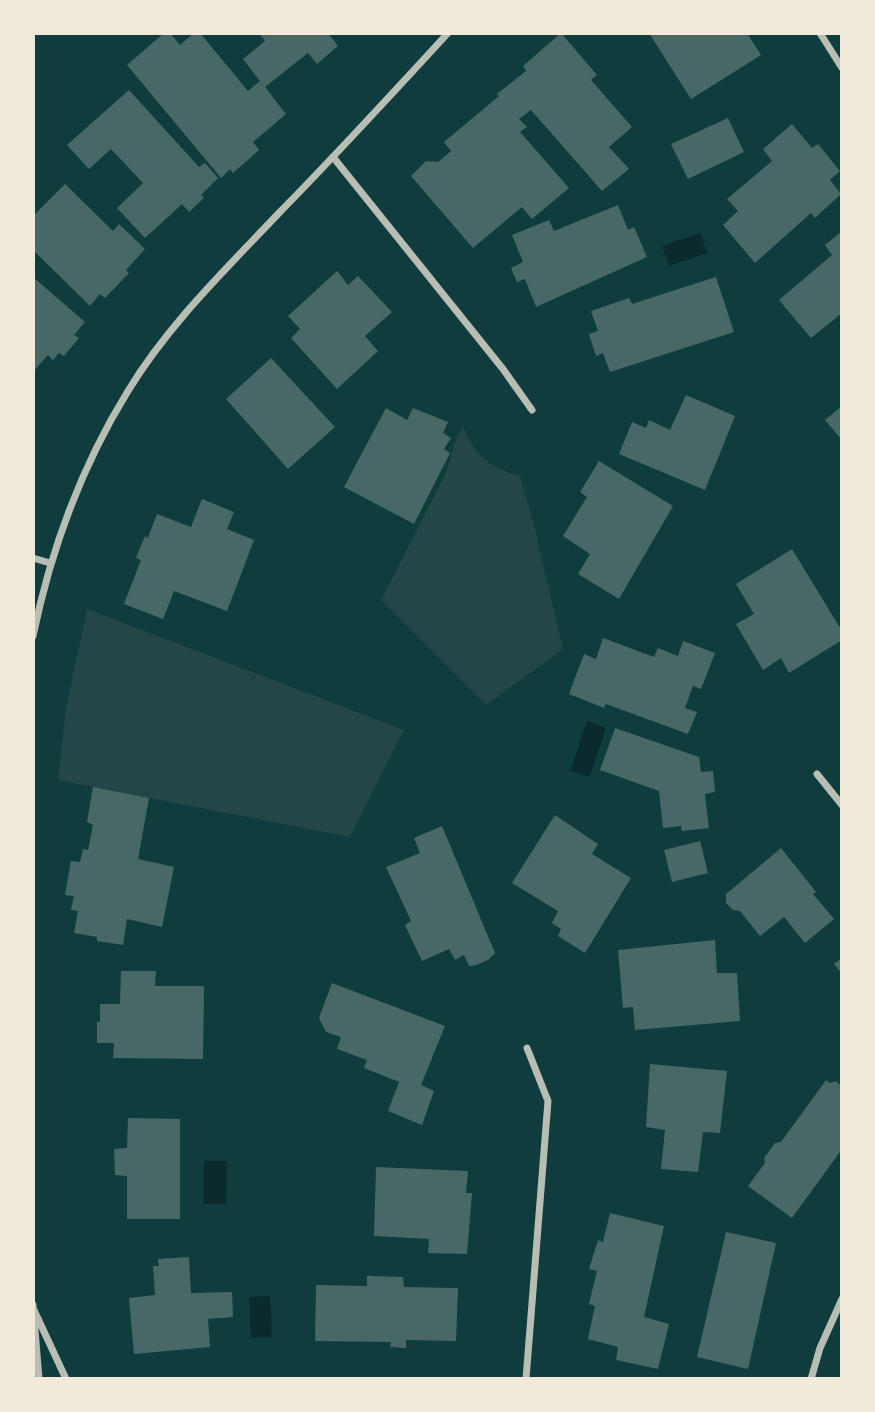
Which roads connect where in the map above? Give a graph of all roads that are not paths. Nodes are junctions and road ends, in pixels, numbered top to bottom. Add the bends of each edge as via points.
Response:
1 (448, 33) edge
2 (820, 33) edge
3 (842, 68) edge
4 (333, 157) junction
5 (532, 410) dead end
6 (33, 558) edge
7 (50, 563) junction
8 (33, 636) edge
9 (817, 774) dead end
10 (842, 805) edge
11 (527, 1048) dead end
12 (842, 1299) edge
13 (34, 1307) edge
14 (39, 1379) edge
15 (66, 1379) edge
16 (526, 1379) edge
17 (811, 1379) edge

1 - 4 street
2 - 3 street
4 - 5 street
4 - 7 street via 192,306 143,367 106,428
6 - 7 street
7 - 8 street
9 - 10 street
11 - 16 street via 548,1101
12 - 17 street
13 - 14 street
13 - 15 street

